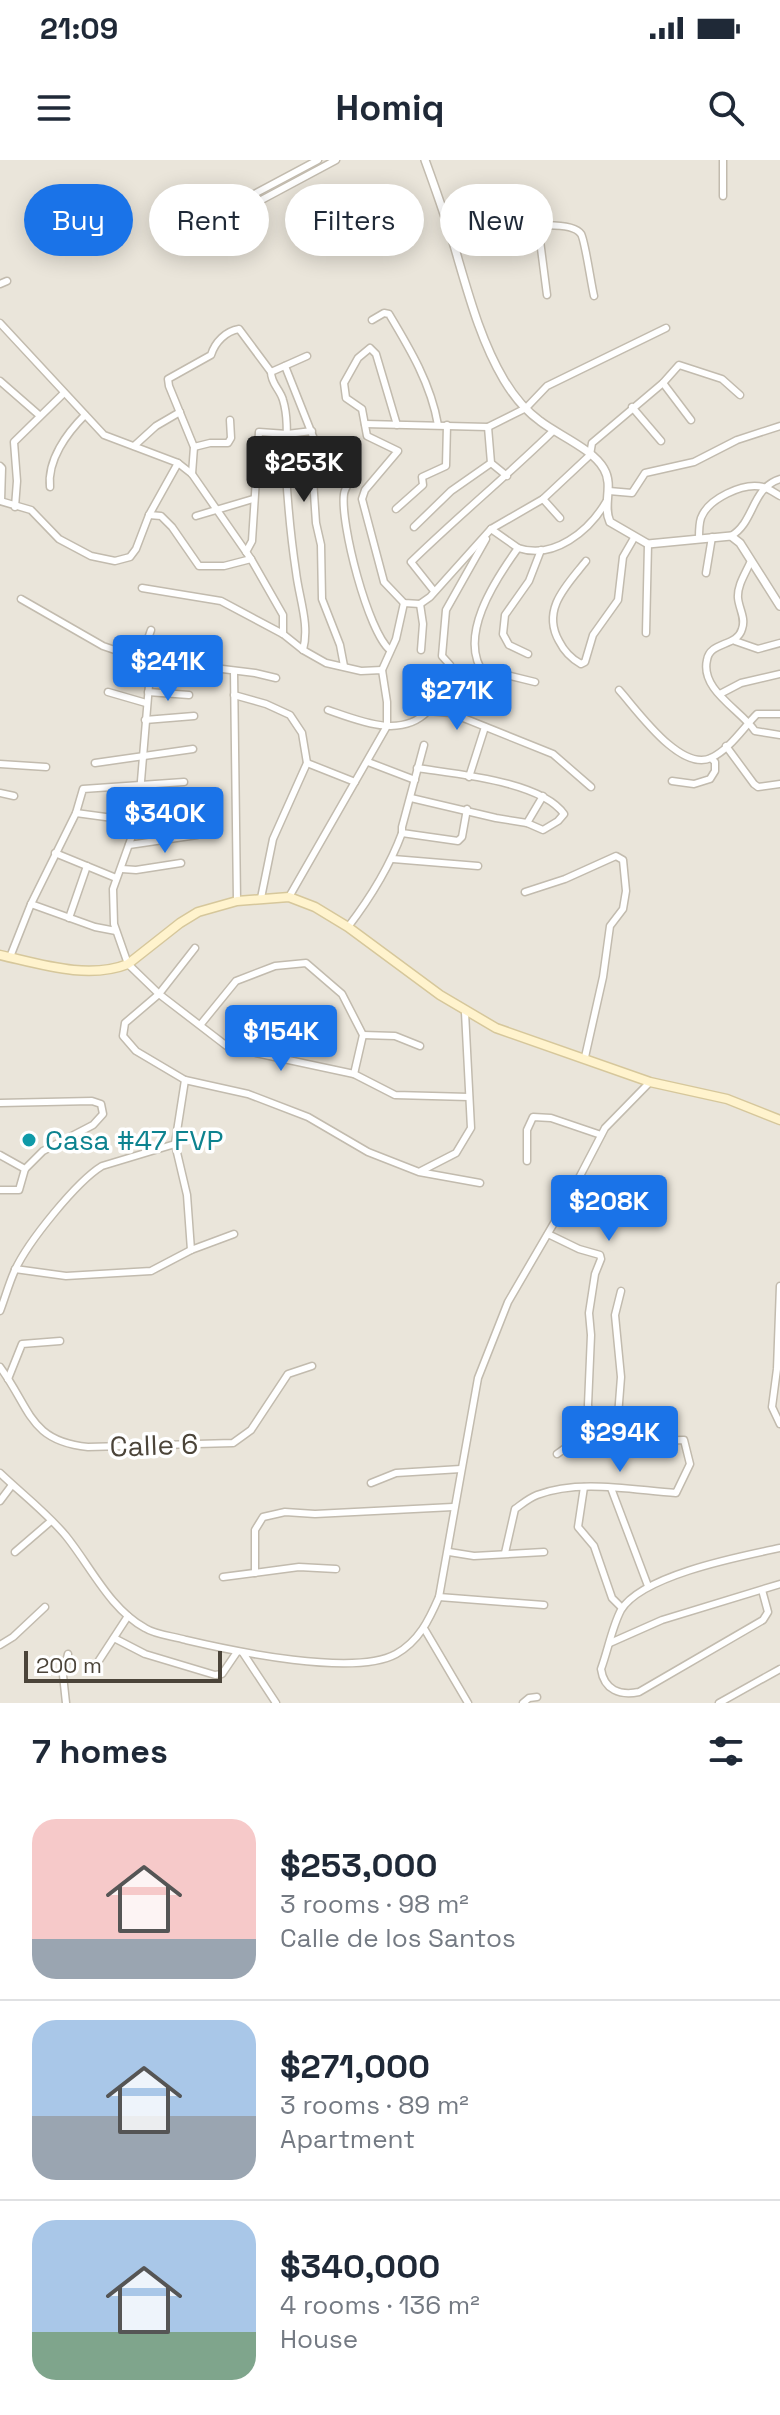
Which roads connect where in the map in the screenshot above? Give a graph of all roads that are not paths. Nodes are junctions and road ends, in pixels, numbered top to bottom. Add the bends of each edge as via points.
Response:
1 (318, 160) edge
2 (336, 160) edge
3 (425, 160) edge
4 (723, 160) edge
5 (269, 186) edge
6 (269, 196) edge
7 (723, 196) dead end
8 (440, 203) edge
9 (553, 226) edge
10 (457, 256) edge
11 (542, 256) edge
12 (547, 295) dead end
13 (594, 296) dead end
14 (372, 320) dead end
15 (0, 323) edge
16 (666, 328) dead end
17 (307, 356) dead end
18 (285, 366) junction
19 (271, 372) junction
20 (0, 381) edge
21 (663, 383) junction
22 (64, 393) junction
23 (740, 395) dead end
24 (632, 407) junction
25 (526, 408) junction
26 (180, 412) junction
27 (39, 415) junction
28 (85, 415) junction
29 (230, 420) dead end
30 (691, 420) dead end
31 (365, 424) junction
32 (397, 425) junction
33 (438, 425) junction
34 (447, 425) junction
35 (780, 426) edge
36 (488, 427) junction
37 (312, 431) junction
38 (553, 431) junction
39 (287, 434) junction
40 (661, 441) dead end
41 (134, 446) junction
42 (194, 447) junction
43 (590, 455) junction
44 (178, 463) junction
45 (491, 463) junction
46 (0, 466) edge
47 (256, 470) junction
48 (286, 470) junction
49 (356, 471) dead end
50 (192, 474) junction
51 (507, 476) junction
52 (780, 479) edge
53 (50, 487) dead end
54 (764, 487) junction
55 (608, 496) junction
56 (780, 496) edge
57 (253, 499) junction
58 (543, 499) junction
59 (1, 501) edge
60 (15, 507) junction
61 (216, 509) junction
62 (396, 509) dead end
63 (149, 515) junction
64 (196, 516) dead end
65 (560, 518) dead end
66 (414, 527) dead end
67 (491, 529) junction
68 (731, 536) junction
69 (712, 537) junction
70 (634, 538) junction
71 (699, 538) junction
72 (648, 544) junction
73 (518, 548) junction
74 (541, 550) junction
75 (249, 556) junction
76 (586, 561) dead end
77 (750, 563) junction
78 (706, 573) dead end
79 (142, 588) dead end
80 (434, 591) junction
81 (21, 599) dead end
82 (404, 603) junction
83 (420, 604) junction
84 (780, 606) edge
85 (151, 630) dead end
86 (646, 633) dead end
87 (283, 634) junction
88 (735, 641) junction
89 (780, 643) edge
90 (303, 650) junction
91 (390, 650) junction
92 (421, 650) dead end
93 (528, 654) dead end
94 (141, 659) junction
95 (450, 665) dead end
96 (344, 666) junction
97 (382, 670) junction
98 (234, 671) junction
99 (780, 674) edge
100 (276, 678) dead end
101 (535, 682) dead end
102 (619, 690) dead end
103 (108, 692) dead end
104 (720, 694) junction
105 (189, 695) dead end
106 (234, 695) junction
107 (146, 703) junction
108 (328, 710) dead end
109 (780, 714) edge
110 (194, 716) dead end
111 (145, 720) junction
112 (749, 722) junction
113 (387, 726) junction
114 (485, 727) junction
115 (780, 735) edge
116 (424, 745) dead end
117 (726, 746) junction
118 (193, 749) dead end
119 (143, 755) junction
120 (711, 758) junction
121 (368, 762) junction
122 (95, 763) dead end
123 (307, 763) junction
124 (0, 764) edge
125 (46, 767) dead end
126 (417, 768) junction
127 (780, 776) edge
128 (469, 777) junction
129 (415, 780) junction
130 (672, 781) dead end
131 (184, 782) dead end
132 (355, 782) junction
133 (779, 784) edge
134 (141, 785) junction
135 (591, 787) dead end
136 (0, 793) edge
137 (14, 796) dead end
138 (543, 796) junction
139 (411, 798) junction
140 (467, 809) junction
141 (184, 810) dead end
142 (76, 813) junction
143 (135, 821) junction
144 (527, 823) junction
145 (402, 833) junction
146 (197, 835) dead end
147 (129, 845) junction
148 (55, 853) junction
149 (393, 859) junction
150 (181, 863) dead end
151 (87, 866) junction
152 (478, 866) dead end
153 (122, 869) junction
154 (116, 878) junction
155 (525, 892) dead end
156 (289, 897) junction
157 (261, 898) junction
158 (237, 901) junction
159 (31, 904) junction
160 (69, 918) junction
161 (348, 927) junction
162 (116, 931) junction
163 (195, 948) dead end
164 (5, 956) edge
165 (128, 964) junction
166 (159, 994) junction
167 (465, 1012) junction
168 (201, 1024) junction
169 (363, 1035) junction
170 (420, 1046) dead end
171 (585, 1057) junction
172 (354, 1074) junction
173 (185, 1080) junction
174 (650, 1082) junction
175 (469, 1097) junction
176 (0, 1103) edge
177 (780, 1120) edge
178 (601, 1135) junction
179 (175, 1144) junction
180 (0, 1155) edge
181 (527, 1161) dead end
182 (25, 1169) junction
183 (419, 1172) junction
184 (480, 1183) dead end
185 (0, 1190) edge
186 (234, 1234) dead end
187 (548, 1234) junction
188 (191, 1250) junction
189 (15, 1269) junction
190 (780, 1286) edge
191 (621, 1291) dead end
192 (0, 1311) edge
193 (60, 1341) dead end
194 (312, 1366) dead end
195 (0, 1367) edge
196 (8, 1379) junction
197 (618, 1416) junction
198 (629, 1416) dead end
199 (780, 1424) edge
200 (557, 1454) dead end
201 (461, 1469) junction
202 (0, 1473) edge
203 (371, 1483) dead end
204 (12, 1485) junction
205 (584, 1487) junction
206 (611, 1488) junction
207 (0, 1501) edge
208 (453, 1507) junction
209 (51, 1521) junction
210 (780, 1548) edge
211 (15, 1552) dead end
212 (449, 1552) junction
213 (544, 1552) dead end
214 (505, 1553) junction
215 (336, 1569) dead end
216 (255, 1573) junction
217 (223, 1577) dead end
218 (780, 1584) edge
219 (648, 1586) junction
220 (762, 1590) junction
221 (439, 1597) junction
222 (544, 1605) dead end
223 (45, 1607) dead end
224 (622, 1608) junction
225 (128, 1616) junction
226 (425, 1630) junction
227 (114, 1638) junction
228 (610, 1644) junction
229 (0, 1645) edge
230 (240, 1653) junction
231 (68, 1654) dead end
232 (98, 1662) dead end
233 (780, 1669) edge
234 (537, 1697) dead end
235 (66, 1703) edge
236 (276, 1703) edge
237 (468, 1703) edge
238 (523, 1703) edge
239 (719, 1703) edge

1 - 5 street
2 - 6 street
3 - 8 street
4 - 7 street
9 - 13 street via 580,232
10 - 25 street via 468,298 499,371
11 - 12 street
14 - 33 street via 389,314 425,380
15 - 22 street
16 - 25 street via 547,386
17 - 18 street
18 - 19 street
18 - 37 street
19 - 26 street via 239,329 232,330 214,345 211,355 168,379
19 - 39 street via 283,400
20 - 27 street
21 - 23 street via 679,365 722,379
21 - 24 street
21 - 30 street
22 - 27 street
22 - 28 street
24 - 40 street
24 - 43 street via 592,443
25 - 36 street
25 - 38 street
26 - 41 street
26 - 42 street
27 - 60 street via 14,442
28 - 41 street via 104,435
28 - 53 street via 56,456 48,474
29 - 42 street via 228,443
31 - 32 street
31 - 32 street via 362,409 346,398 344,383 370,348
31 - 82 street via 367,436 398,451 362,499 384,582
32 - 33 street
33 - 34 street
34 - 36 street
34 - 62 street via 446,466 422,477 423,485
35 - 55 street via 694,462 645,473 632,493
36 - 45 street
37 - 39 street
37 - 96 street via 322,599
38 - 43 street
38 - 51 street
39 - 47 street via 259,432
39 - 48 street
41 - 44 street
42 - 50 street
43 - 55 street via 605,471
43 - 58 street
44 - 50 street
44 - 63 street
45 - 51 street
45 - 66 street via 451,491
46 - 59 street
47 - 48 street
47 - 57 street
48 - 90 street via 299,599 308,634
49 - 91 street via 344,495 349,538 360,588 381,643
50 - 61 street
51 - 80 street via 411,562
52 - 54 street
54 - 56 street
54 - 68 street via 746,521
54 - 71 street via 749,486 715,502 701,519
55 - 70 street via 610,522
55 - 74 street via 597,518 577,536
57 - 61 street
57 - 75 street
58 - 65 street
58 - 67 street
59 - 60 street
60 - 63 street via 31,510 59,539 80,551 115,561 130,557
61 - 64 street
61 - 75 street
63 - 75 street via 161,516 172,527 199,566 224,566
67 - 73 street
67 - 80 street
67 - 95 street via 446,610 442,656
68 - 69 street
68 - 77 street
69 - 71 street
69 - 78 street
70 - 72 street
70 - 76 street via 623,557 618,600 593,635 581,664 563,649 552,622 558,597
71 - 72 street
72 - 86 street
73 - 74 street
73 - 101 street via 496,579 474,632 477,664 485,675
74 - 93 street via 529,581 505,615 503,634 509,645
75 - 87 street via 283,615
77 - 84 street
77 - 88 street via 739,586 743,623
79 - 87 street via 221,601
80 - 83 street
81 - 94 street via 103,646
82 - 83 street
82 - 91 street
83 - 92 street
85 - 94 street
87 - 90 street
88 - 89 street via 758,649
88 - 104 street via 712,650 706,659 707,674
90 - 96 street
91 - 97 street
94 - 98 street
96 - 97 street
97 - 113 street
98 - 100 street
98 - 106 street
99 - 104 street
102 - 120 street via 685,757
103 - 107 street
104 - 112 street
105 - 107 street via 149,688
106 - 123 street via 290,715 302,733
106 - 158 street
107 - 111 street
108 - 113 street
109 - 112 street via 757,714
110 - 111 street
111 - 119 street
112 - 115 street via 758,732
112 - 117 street
113 - 114 street via 405,726 434,710
113 - 121 street
114 - 128 street
114 - 135 street via 553,754
116 - 126 street
117 - 120 street
117 - 133 street via 758,787
118 - 119 street
119 - 122 street
119 - 134 street
120 - 130 street via 715,771 710,779 694,784
121 - 129 street
121 - 132 street
123 - 132 street
123 - 157 street via 273,839
124 - 125 street
126 - 128 street
126 - 129 street
127 - 133 street
128 - 138 street
129 - 139 street
131 - 134 street
132 - 156 street
134 - 142 street via 83,789
134 - 143 street
136 - 137 street
138 - 144 street
138 - 144 street via 564,814 546,830
139 - 140 street
139 - 145 street
140 - 144 street
140 - 145 street via 458,841
141 - 143 street
142 - 143 street
142 - 148 street
143 - 147 street
145 - 149 street
146 - 147 street
147 - 153 street
148 - 151 street
148 - 159 street
149 - 152 street
149 - 161 street
150 - 153 street
151 - 154 street
151 - 160 street
153 - 154 street
154 - 162 street
155 - 171 street via 616,856 623,860 623,909 610,926
156 - 157 main road
156 - 161 main road
157 - 158 main road
158 - 165 main road via 198,912
159 - 160 street
159 - 164 street
160 - 162 street
161 - 167 main road
162 - 165 street
163 - 166 street
164 - 165 main road via 89,970
165 - 166 street
166 - 168 street
166 - 173 street via 125,1023 123,1036 136,1051
167 - 171 main road via 496,1028
167 - 175 street
168 - 169 street via 236,981 275,966 306,963 342,994
168 - 172 street via 228,1047
169 - 170 street via 395,1036
169 - 172 street
171 - 174 main road
172 - 175 street via 395,1095
173 - 179 street
173 - 183 street via 248,1094 308,1117 368,1152
174 - 177 main road via 727,1099
174 - 178 street
175 - 183 street via 471,1128 456,1153
176 - 182 street via 92,1101 103,1108 93,1125 43,1151
178 - 181 street via 533,1117 527,1130
178 - 187 street
179 - 188 street via 187,1195
179 - 189 street via 92,1172 55,1212
180 - 182 street
182 - 185 street via 19,1190
183 - 184 street
186 - 188 street
187 - 197 street via 600,1255 589,1313 588,1405 589,1411
187 - 201 street via 508,1302 478,1378
188 - 189 street via 151,1271 66,1276
189 - 192 street
190 - 199 street via 772,1407
191 - 197 street via 615,1315 621,1377
193 - 196 street via 22,1344
194 - 196 street, Calle 6 via 288,1374 251,1430 233,1443 66,1445 34,1424
195 - 196 street, Calle 6
197 - 198 street
200 - 206 street via 564,1449 574,1453 638,1441 684,1440 690,1464 676,1493
201 - 203 street via 396,1473
201 - 208 street
202 - 204 street
204 - 207 street
204 - 209 street
205 - 206 street
205 - 214 street via 535,1496 515,1509
205 - 224 street via 578,1527 594,1546 612,1598
206 - 219 street
208 - 212 street
208 - 216 street via 263,1517 255,1530
209 - 211 street
209 - 225 street
210 - 219 street via 720,1560
212 - 214 street
212 - 221 street
213 - 214 street
215 - 216 street
216 - 217 street
218 - 220 street
219 - 224 street
220 - 228 street via 662,1620
220 - 228 street via 768,1612 763,1620 639,1692 614,1691 603,1678
221 - 222 street
221 - 226 street
223 - 229 street
224 - 228 street
225 - 227 street
225 - 230 street via 147,1630
226 - 230 street via 398,1653 376,1662
226 - 237 street
227 - 230 street via 145,1654 215,1675
227 - 232 street
230 - 236 street
231 - 235 street via 63,1675
233 - 239 street
234 - 238 street

